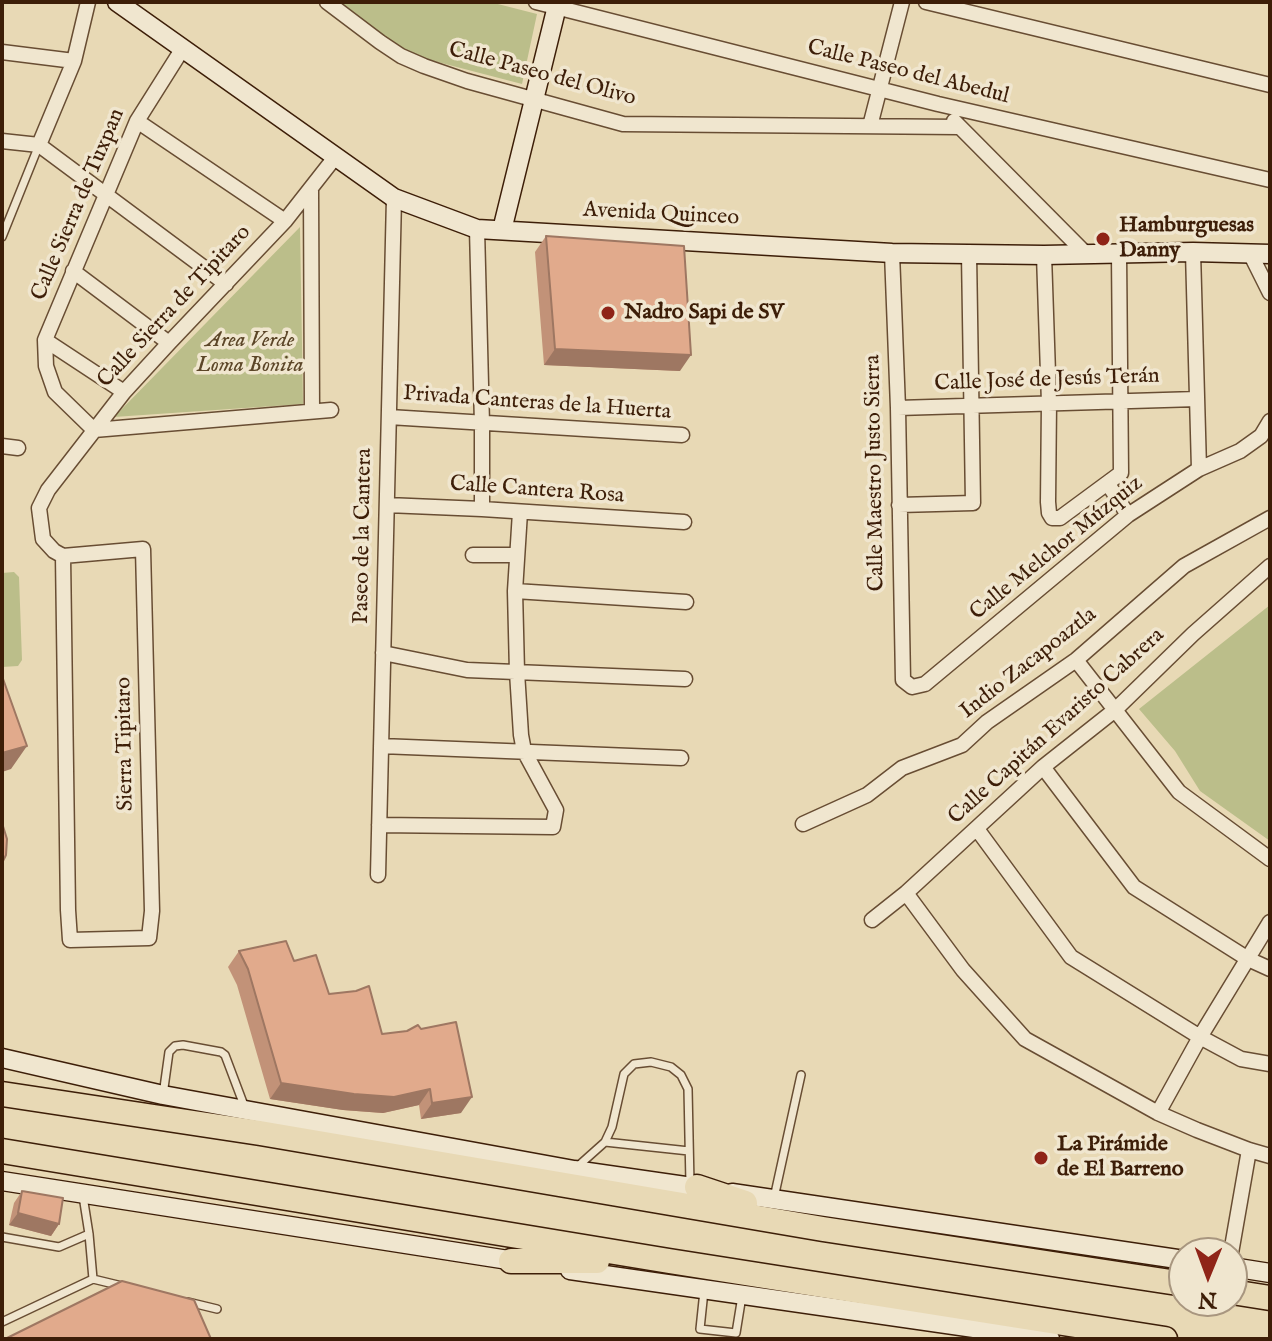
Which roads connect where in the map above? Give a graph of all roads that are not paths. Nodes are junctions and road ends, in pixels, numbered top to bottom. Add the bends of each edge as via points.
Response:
1 (88, 2) edge
2 (117, 2) edge
3 (327, 2) edge
4 (536, 2) edge
5 (902, 2) edge
6 (926, 2) edge
7 (558, 4) edge
8 (183, 48) junction
9 (2, 52) edge
10 (74, 61) junction
11 (1270, 85) edge
12 (879, 89) junction
13 (534, 100) junction
14 (938, 104) junction
15 (137, 121) junction
16 (870, 126) junction
17 (959, 127) junction
18 (2, 141) edge
19 (39, 145) junction
20 (336, 156) junction
21 (1270, 180) edge
22 (311, 191) junction
23 (106, 196) junction
24 (394, 198) junction
25 (285, 221) junction
26 (477, 229) junction
27 (502, 230) junction
28 (2, 237) edge
29 (1193, 252) junction
30 (892, 253) junction
31 (1250, 253) junction
32 (969, 254) junction
33 (1086, 254) junction
34 (1119, 254) junction
35 (1270, 254) edge
36 (1044, 255) junction
37 (73, 271) junction
38 (226, 284) junction
39 (1270, 293) edge
40 (45, 340) junction
41 (169, 343) junction
42 (124, 392) junction
43 (1197, 399) junction
44 (1120, 401) junction
45 (1049, 403) junction
46 (971, 406) junction
47 (898, 408) junction
48 (331, 410) dead end
49 (312, 411) junction
50 (389, 417) junction
51 (1270, 421) edge
52 (482, 424) junction
53 (94, 430) junction
54 (682, 435) dead end
55 (2, 446) edge
56 (18, 448) dead end
57 (1199, 469) junction
58 (1108, 484) junction
59 (387, 505) junction
60 (899, 505) junction
61 (482, 509) junction
62 (520, 512) junction
63 (1128, 515) junction
64 (1270, 518) edge
65 (684, 522) dead end
66 (473, 555) dead end
67 (517, 555) junction
68 (63, 556) junction
69 (1270, 566) edge
70 (515, 591) junction
71 (686, 602) dead end
72 (383, 653) junction
73 (1076, 660) junction
74 (517, 672) junction
75 (685, 679) dead end
76 (912, 687) joint
77 (1115, 710) junction
78 (381, 746) junction
79 (524, 751) junction
80 (681, 758) dead end
81 (1043, 767) junction
82 (803, 824) dead end
83 (379, 825) junction
84 (977, 829) junction
85 (1270, 859) edge
86 (378, 875) dead end
87 (906, 893) junction
88 (872, 920) dead end
89 (1270, 922) edge
90 (1248, 959) junction
91 (1270, 969) edge
92 (1200, 1037) junction
93 (6, 1058) edge
94 (1270, 1064) edge
95 (801, 1075) dead end
96 (2, 1094) edge
97 (163, 1095) junction
98 (246, 1110) junction
99 (1158, 1113) junction
100 (605, 1142) junction
101 (1249, 1150) junction
102 (2, 1151) edge
103 (689, 1151) junction
104 (1270, 1156) edge
105 (574, 1170) junction
106 (2, 1181) edge
107 (694, 1187) junction
108 (82, 1194) junction
109 (773, 1199) junction
110 (823, 1229) junction
111 (89, 1234) junction
112 (2, 1237) edge
113 (1234, 1237) edge
114 (1168, 1258) edge
115 (511, 1261) junction
116 (669, 1261) junction
117 (1248, 1270) edge
118 (1270, 1273) edge
119 (93, 1279) junction
120 (1168, 1281) edge
121 (134, 1289) edge
122 (704, 1289) junction
123 (742, 1294) junction
124 (1248, 1295) edge
125 (1270, 1298) edge
126 (176, 1299) edge
127 (217, 1309) dead end
128 (2, 1322) edge
129 (1000, 1336) edge
130 (1050, 1339) edge
131 (1165, 1339) edge

1 - 10 street
2 - 8 main road, Avenida Quinceo
3 - 13 street, Calle Paseo del Olivo via 401,56
4 - 7 street, Calle Paseo del Abedul
5 - 12 street
6 - 11 street
7 - 12 street, Calle Paseo del Abedul
7 - 13 main road
8 - 15 street, Calle Sierra de Tuxpan
8 - 20 main road, Avenida Quinceo
9 - 10 street
10 - 19 street
12 - 14 street, Calle Paseo del Abedul
12 - 16 street
13 - 16 street, Calle Paseo del Olivo via 623,124
13 - 27 main road
14 - 17 street
14 - 21 street, Calle Paseo del Abedul
15 - 23 street, Calle Sierra de Tuxpan
15 - 25 street
16 - 17 street, Calle Paseo del Olivo
17 - 33 street
18 - 19 street
19 - 23 street
19 - 28 lane
20 - 22 street, Calle Sierra de Tipitaro
20 - 24 main road, Avenida Quinceo
22 - 25 street, Calle Sierra de Tipitaro
22 - 49 street
23 - 37 street, Calle Sierra de Tuxpan
23 - 38 street
24 - 26 main road, Avenida Quinceo
24 - 50 street, Paseo de la Cantera
25 - 38 street, Calle Sierra de Tipitaro
26 - 27 main road, Avenida Quinceo
26 - 52 street
27 - 30 main road, Avenida Quinceo
29 - 31 main road, Avenida Quinceo
29 - 34 main road, Avenida Quinceo
29 - 43 street
30 - 32 main road, Avenida Quinceo
30 - 47 street, Calle Maestro Justo Sierra
31 - 35 main road, Avenida Quinceo
31 - 39 street
32 - 36 main road, Avenida Quinceo
32 - 46 street
33 - 34 main road, Avenida Quinceo
33 - 36 main road, Avenida Quinceo
34 - 44 street
36 - 45 street
37 - 40 street, Calle Sierra de Tuxpan
37 - 41 street
38 - 41 street, Calle Sierra de Tipitaro
40 - 42 street
40 - 53 street via 55,392
41 - 42 street, Calle Sierra de Tipitaro
42 - 53 street, Calle Sierra de Tipitaro
43 - 44 street, Calle José de Jesús Terán
43 - 57 street
44 - 45 street, Calle José de Jesús Terán
44 - 58 street via 1121,473
45 - 46 street, Calle José de Jesús Terán
45 - 58 street via 1052,518 1060,518
46 - 47 street, Calle José de Jesús Terán
46 - 60 street via 973,503
47 - 60 street, Calle Maestro Justo Sierra
48 - 49 street
49 - 53 street
50 - 52 street, Privada Canteras de la Huerta
50 - 59 street, Paseo de la Cantera
51 - 57 street, Calle Melchor Múzquiz via 1261,436 1240,451
52 - 54 street, Privada Canteras de la Huerta
52 - 61 street
53 - 68 street, Calle Sierra de Tipitaro via 39,508 43,539
55 - 56 street
57 - 63 street, Calle Melchor Múzquiz
58 - 63 street
59 - 61 street, Calle Cantera Rosa
59 - 72 street, Paseo de la Cantera
60 - 76 street, Calle Maestro Justo Sierra via 903,680
61 - 62 street, Calle Cantera Rosa
62 - 65 street, Calle Cantera Rosa
62 - 67 street
63 - 76 street, Calle Melchor Múzquiz via 925,684
64 - 73 street, Indio Zacapoaztla via 1184,566
66 - 67 street
67 - 70 street
68 - 68 street, Sierra Tipitaro via 70,940 149,938 143,549
69 - 77 street, Calle Capitán Evaristo Cabrera
70 - 71 street
70 - 74 street
72 - 74 street via 467,670
72 - 78 street, Paseo de la Cantera
73 - 77 street
73 - 82 street, Indio Zacapoaztla via 962,745 902,768 867,795
74 - 75 street
74 - 79 street
77 - 81 street, Calle Capitán Evaristo Cabrera
77 - 85 street via 1179,792
78 - 79 street
78 - 83 street, Paseo de la Cantera
79 - 80 street
79 - 83 street via 556,810 553,827
81 - 84 street, Calle Capitán Evaristo Cabrera
81 - 90 street via 1134,887
83 - 86 street, Paseo de la Cantera
84 - 87 street, Calle Capitán Evaristo Cabrera
84 - 92 street via 1071,957
87 - 88 street, Calle Capitán Evaristo Cabrera
87 - 99 street via 963,970 1025,1039
89 - 90 street
90 - 91 street
90 - 92 street
92 - 94 street via 1241,1059
92 - 99 street
93 - 97 main road
95 - 109 lane
96 - 110 highway
97 - 98 main road
97 - 98 lane via 169,1052 183,1045 225,1055
98 - 105 main road
99 - 101 street
100 - 103 lane
100 - 103 lane via 624,1074 634,1064 651,1062 671,1067 688,1089
100 - 105 lane
101 - 104 street
101 - 113 street
102 - 116 highway
103 - 107 lane
105 - 107 main road
106 - 108 main road
107 - 109 main road
107 - 110 highway
108 - 111 lane
108 - 115 main road
109 - 114 main road
110 - 120 highway
111 - 112 lane via 59,1247
111 - 119 lane
115 - 116 highway
115 - 122 main road
116 - 131 highway
117 - 118 main road
119 - 121 lane
119 - 128 lane
122 - 123 main road
122 - 123 lane via 700,1329 736,1333
123 - 129 main road
124 - 125 highway
126 - 127 lane
129 - 130 main road

